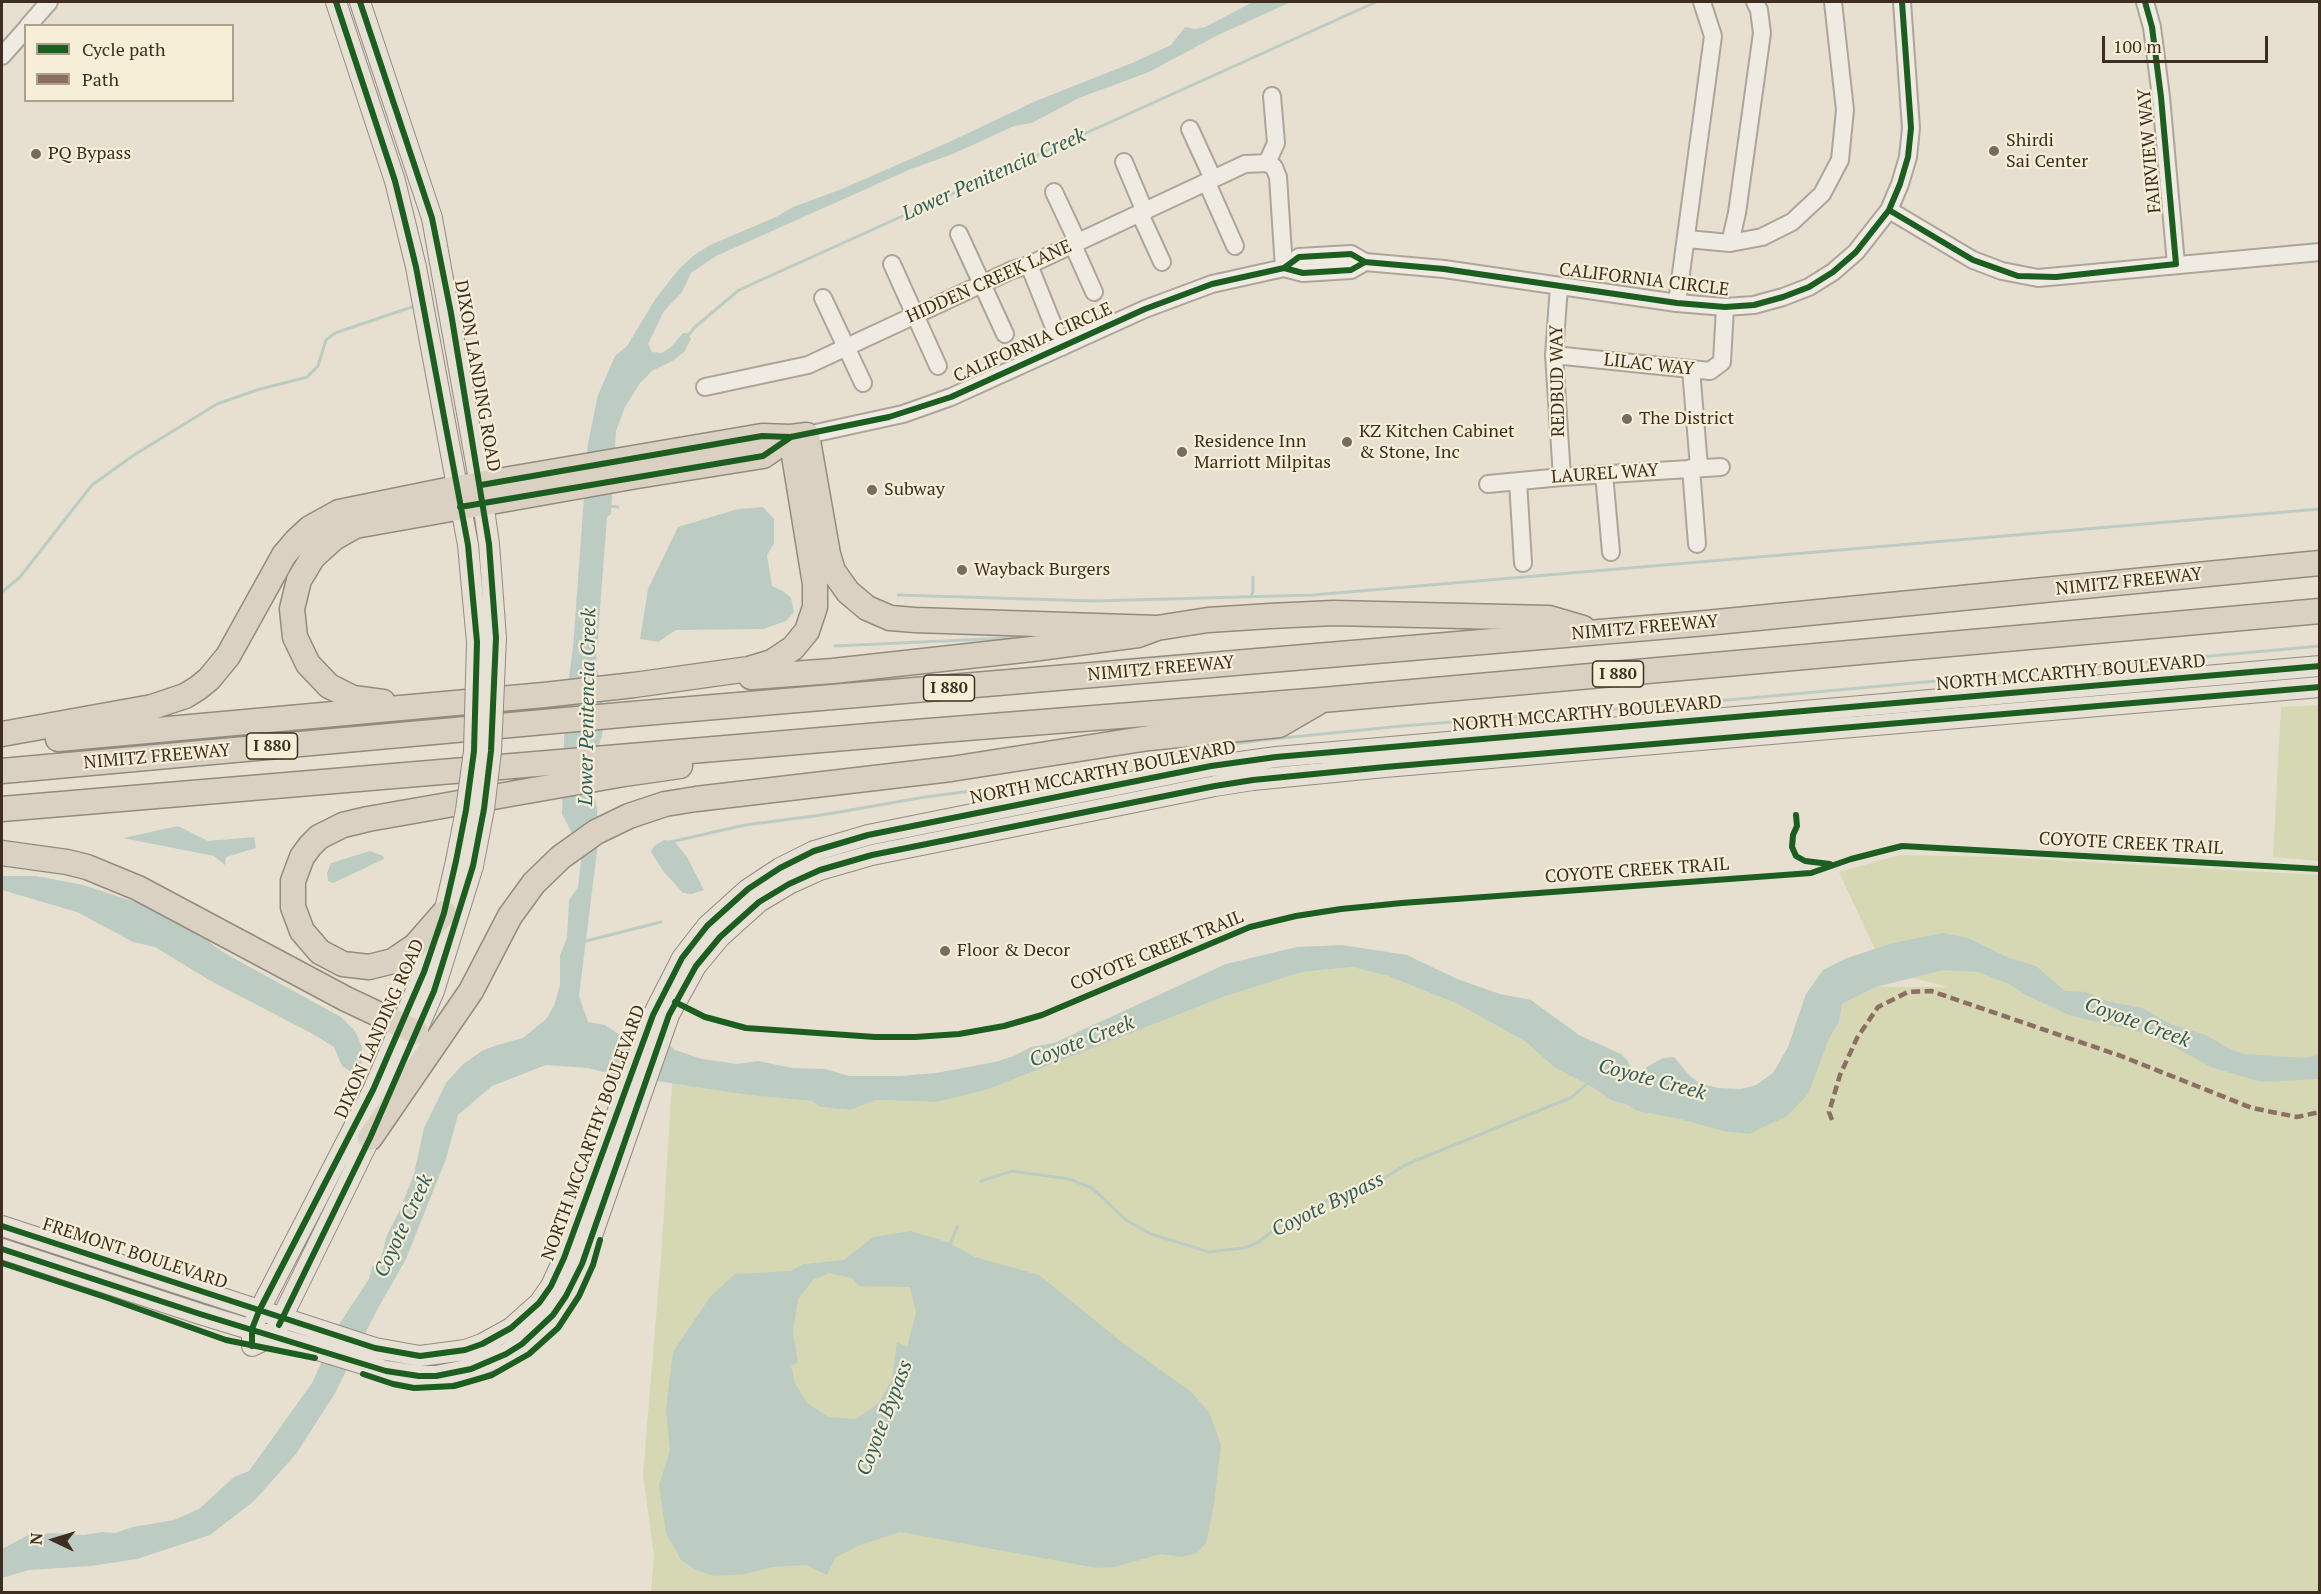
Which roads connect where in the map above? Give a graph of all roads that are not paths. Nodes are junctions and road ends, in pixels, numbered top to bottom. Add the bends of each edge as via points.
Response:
1 (49, 2) edge
2 (336, 2) edge
3 (360, 2) edge
4 (1702, 2) edge
5 (1755, 2) edge
6 (1833, 2) edge
7 (1902, 2) edge
8 (2145, 2) edge
9 (30, 24) edge
10 (24, 30) edge
11 (2, 56) edge
12 (1272, 96) dead end
13 (1190, 129) dead end
14 (1124, 162) dead end
15 (1266, 163) junction
16 (1210, 181) junction
17 (1054, 192) dead end
18 (1889, 210) junction
19 (1143, 213) junction
20 (959, 234) dead end
21 (1687, 239) junction
22 (1730, 243) junction
23 (1075, 244) junction
24 (1235, 246) dead end
25 (2319, 252) edge
26 (1162, 262) dead end
27 (892, 264) dead end
28 (2176, 264) junction
29 (1029, 265) junction
30 (1284, 268) junction
31 (982, 284) junction
32 (1559, 286) junction
33 (1094, 292) dead end
34 (824, 298) dead end
35 (1677, 303) junction
36 (1725, 307) junction
37 (915, 315) junction
38 (1005, 334) dead end
39 (847, 346) junction
40 (1062, 347) junction
41 (1554, 355) junction
42 (938, 366) dead end
43 (1691, 369) junction
44 (862, 383) dead end
45 (705, 387) dead end
46 (799, 436) junction
47 (1721, 467) dead end
48 (1695, 468) junction
49 (1604, 474) junction
50 (1562, 477) junction
51 (1518, 482) junction
52 (1488, 484) dead end
53 (470, 496) junction
54 (1697, 544) dead end
55 (1611, 552) dead end
56 (1523, 563) dead end
57 (2319, 563) edge
58 (2319, 611) edge
59 (1157, 628) junction
60 (1596, 632) junction
61 (2319, 666) edge
62 (634, 685) junction
63 (2319, 687) edge
64 (1322, 700) junction
65 (458, 702) junction
66 (1798, 711) junction
67 (1800, 731) junction
68 (2, 734) edge
69 (1502, 736) junction
70 (2, 744) edge
71 (1504, 756) junction
72 (630, 764) junction
73 (2, 771) edge
74 (1080, 792) junction
75 (2, 809) edge
76 (1085, 812) junction
77 (2, 853) edge
78 (465, 864) junction
79 (444, 913) junction
80 (661, 1015) junction
81 (408, 1029) junction
82 (370, 1138) junction
83 (2, 1226) edge
84 (2, 1249) edge
85 (255, 1320) junction
86 (278, 1327) junction

1 - 9 street
2 - 53 main road, DIXON LANDING ROAD via 396,181
3 - 53 main road, DIXON LANDING ROAD via 432,218
4 - 21 street via 1713,36
5 - 22 street via 1762,33
6 - 22 street via 1845,110 1840,160 1822,194 1792,222 1762,237
7 - 18 street, CALIFORNIA CIRCLE via 1911,128 1908,157
8 - 28 street, FAIRVIEW WAY via 2159,86
10 - 11 street
12 - 15 street via 1276,144
13 - 16 street
14 - 19 street
15 - 16 street, HIDDEN CREEK LANE via 1245,164
15 - 30 street via 1278,177
16 - 19 street, HIDDEN CREEK LANE
16 - 24 street
17 - 23 street
18 - 28 street via 1973,260 2018,276 2056,278
18 - 36 street, CALIFORNIA CIRCLE via 1856,252 1809,287 1754,305
19 - 23 street, HIDDEN CREEK LANE
19 - 26 street
20 - 31 street
21 - 22 street
21 - 35 street
23 - 29 street, HIDDEN CREEK LANE
23 - 33 street
25 - 28 street
27 - 37 street
29 - 31 street, HIDDEN CREEK LANE
29 - 40 street
30 - 32 street, CALIFORNIA CIRCLE via 1318,273 1351,270 1365,262 1424,266
30 - 40 street, CALIFORNIA CIRCLE via 1177,296
31 - 37 street, HIDDEN CREEK LANE
31 - 38 street
32 - 35 street, CALIFORNIA CIRCLE
32 - 41 street, REDBUD WAY
34 - 39 street
35 - 36 street, CALIFORNIA CIRCLE
36 - 43 street, LILAC WAY via 1722,362 1710,371
37 - 39 street, HIDDEN CREEK LANE
37 - 42 street
39 - 44 street
39 - 45 street, HIDDEN CREEK LANE via 808,365
40 - 46 street, CALIFORNIA CIRCLE via 903,414
41 - 43 street, LILAC WAY
41 - 50 street, REDBUD WAY
43 - 48 street
46 - 53 highway, CALIFORNIA CIRCLE via 763,456 638,466
46 - 59 highway via 831,562 848,592 867,608 890,618 915,621
46 - 62 highway via 815,584 815,607 807,631 794,648 772,662 749,669
47 - 48 street, LAUREL WAY
48 - 49 street, LAUREL WAY
48 - 54 street
49 - 50 street, LAUREL WAY
49 - 55 street
50 - 51 street, LAUREL WAY
51 - 52 street, LAUREL WAY
51 - 56 street
53 - 65 highway via 355,526 334,538 305,568 292,609 295,637 308,664 342,693 379,702
53 - 68 highway via 355,508 310,528 284,555 219,668 185,696 152,707
53 - 78 main road, DIXON LANDING ROAD, bridge via 490,555 486,640 491,752 484,809
57 - 60 highway, NIMITZ FREEWAY / I 880
58 - 64 highway, I 880
59 - 60 highway via 1208,620 1334,613 1549,618
59 - 62 highway via 1138,635 1044,648 833,671
60 - 73 highway, NIMITZ FREEWAY / I 880
61 - 66 main road, NORTH MCCARTHY BOULEVARD
62 - 65 highway
63 - 67 main road, NORTH MCCARTHY BOULEVARD
64 - 72 highway, I 880 via 916,732
64 - 82 highway via 1279,725 1149,738 951,769 665,804 629,816 596,832 534,883 510,916 471,991
65 - 70 highway
66 - 67 main road
66 - 69 main road, NORTH MCCARTHY BOULEVARD
67 - 71 main road, NORTH MCCARTHY BOULEVARD
69 - 71 main road
69 - 74 main road, NORTH MCCARTHY BOULEVARD via 1234,762
71 - 76 main road, NORTH MCCARTHY BOULEVARD via 1253,780
72 - 75 highway, I 880 via 540,763
72 - 79 highway via 540,789 343,825 310,846 293,881 293,907 302,931 320,952 343,964 369,967 393,961 415,946
74 - 76 main road
74 - 80 main road, NORTH MCCARTHY BOULEVARD via 850,839 780,868 734,900 699,936 671,976
76 - 80 main road, NORTH MCCARTHY BOULEVARD via 854,860 805,876 759,902 720,937
77 - 81 highway via 87,867 138,888
78 - 79 main road, DIXON LANDING ROAD
78 - 81 main road, DIXON LANDING ROAD via 434,991
79 - 81 main road, DIXON LANDING ROAD
80 - 86 main road, NORTH MCCARTHY BOULEVARD via 553,1315 538,1331 490,1362 428,1376 402,1374 372,1357
81 - 82 main road, DIXON LANDING ROAD
81 - 85 main road, DIXON LANDING ROAD via 372,1090
82 - 86 main road, DIXON LANDING ROAD
83 - 85 main road, FREMONT BOULEVARD
84 - 85 main road, FREMONT BOULEVARD
85 - 86 main road, NORTH MCCARTHY BOULEVARD
85 - 86 main road via 252,1346

